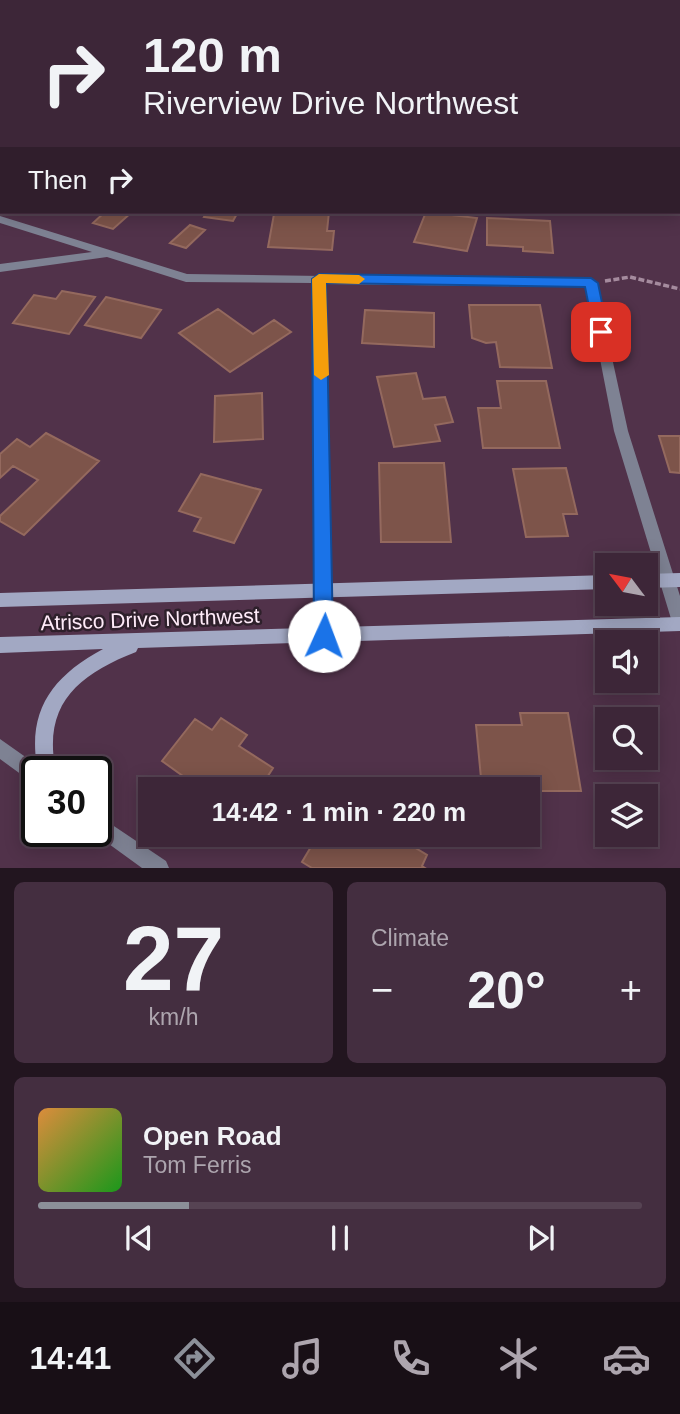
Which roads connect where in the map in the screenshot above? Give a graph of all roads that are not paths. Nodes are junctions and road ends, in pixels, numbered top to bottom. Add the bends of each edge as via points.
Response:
1 (0, 219) edge
2 (109, 254) junction
3 (0, 268) edge
4 (319, 279) junction
5 (674, 580) edge
6 (595, 582) edge
7 (325, 590) junction
8 (0, 600) edge
9 (680, 623) edge
10 (324, 636) junction
11 (148, 642) junction
12 (0, 645) edge
13 (0, 748) edge
14 (44, 756) edge
15 (21, 764) edge
16 (112, 834) edge
17 (159, 868) edge

1 - 2 street
2 - 3 street
2 - 4 street via 186,278
4 - 5 street via 591,283 621,431
4 - 7 street
5 - 9 street
6 - 7 main road, Atrisco Drive Northwest
7 - 8 main road, Atrisco Drive Northwest
7 - 10 street
9 - 10 main road, Atrisco Drive Northwest
10 - 11 main road, Atrisco Drive Northwest
11 - 12 main road, Atrisco Drive Northwest
11 - 14 main road via 85,667 69,680 45,719
13 - 15 street
16 - 17 street

